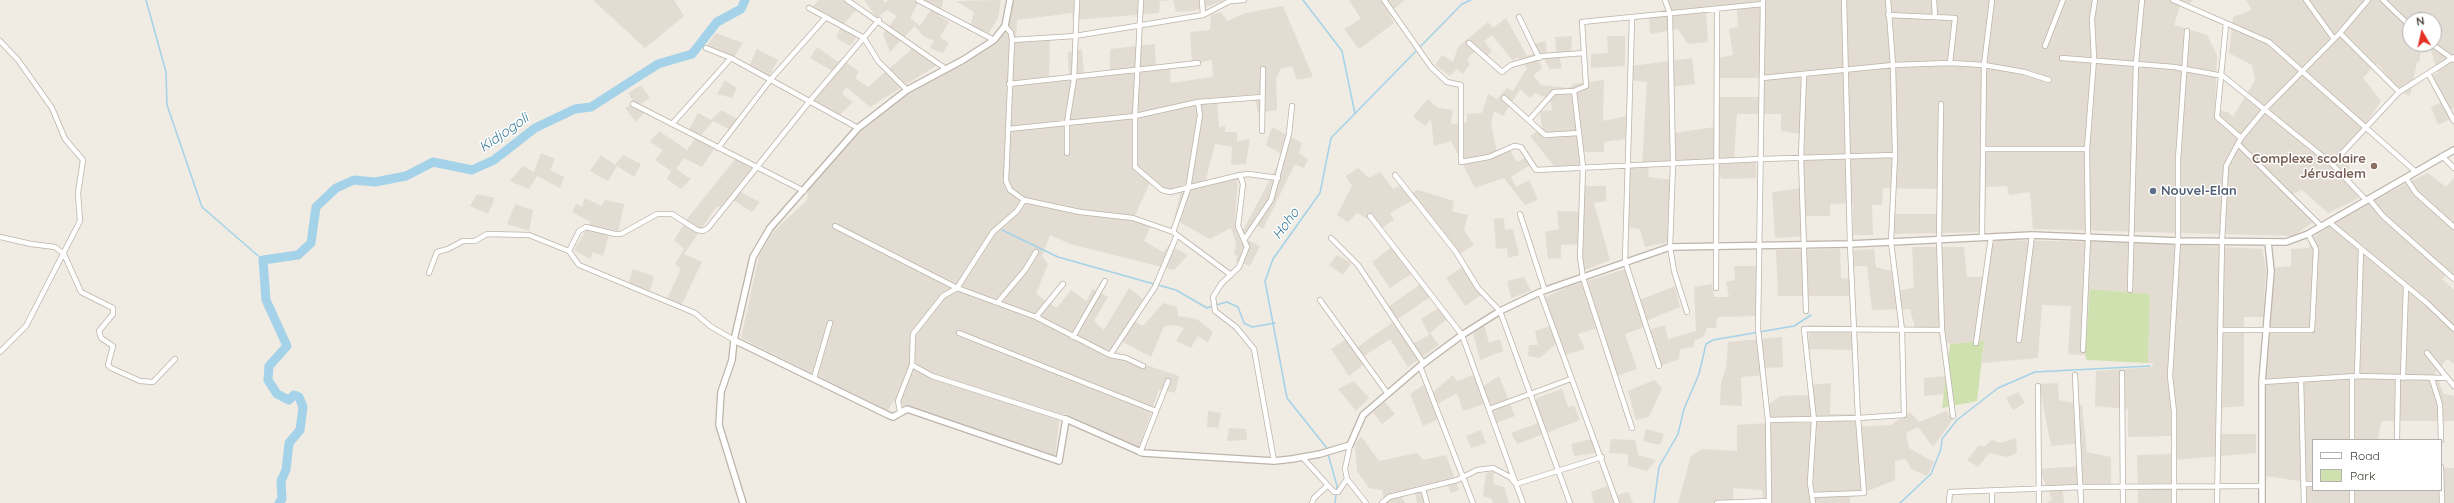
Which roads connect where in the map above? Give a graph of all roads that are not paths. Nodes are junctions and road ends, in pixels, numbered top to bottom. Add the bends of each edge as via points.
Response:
1 (847, 0) edge
2 (918, 0) edge
3 (1010, 0) edge
4 (1077, 0) edge
5 (1141, 0) edge
6 (1202, 0) edge
7 (1244, 0) edge
8 (1384, 0) edge
9 (1665, 0) edge
10 (1844, 0) edge
11 (1888, 0) edge
12 (1934, 0) edge
13 (1992, 0) edge
14 (2063, 0) edge
15 (2095, 0) edge
16 (2142, 0) edge
17 (2173, 0) edge
18 (2306, 0) edge
19 (2368, 0) edge
20 (2383, 0) edge
21 (1763, 2) edge
22 (810, 8) dead end
23 (1717, 9) junction
24 (1670, 14) junction
25 (1203, 15) junction
26 (1888, 15) junction
27 (1519, 16) dead end
28 (826, 17) junction
29 (1935, 17) junction
30 (1632, 18) junction
31 (2402, 18) edge
32 (878, 20) junction
33 (2226, 24) junction
34 (1004, 26) junction
35 (1139, 26) junction
36 (2187, 31) dead end
37 (2340, 32) junction
38 (1075, 36) junction
39 (864, 38) junction
40 (2334, 39) junction
41 (994, 40) junction
42 (1012, 40) junction
43 (0, 41) edge
44 (1469, 43) dead end
45 (2045, 46) dead end
46 (706, 48) dead end
47 (2442, 51) edge
48 (1584, 53) junction
49 (731, 58) junction
50 (1539, 58) junction
51 (2062, 58) dead end
52 (2094, 59) junction
53 (2453, 59) edge
54 (1198, 63) dead end
55 (1950, 63) junction
56 (2136, 63) junction
57 (1894, 65) junction
58 (1984, 65) junction
59 (946, 69) junction
60 (1263, 69) dead end
61 (2184, 69) junction
62 (1138, 70) junction
63 (1845, 70) junction
64 (2302, 70) junction
65 (1804, 74) junction
66 (2429, 74) junction
67 (2223, 76) junction
68 (1762, 78) junction
69 (771, 79) junction
70 (1074, 79) junction
71 (2049, 80) dead end
72 (1009, 84) junction
73 (907, 90) junction
74 (1574, 91) junction
75 (2400, 92) junction
76 (1262, 97) junction
77 (1504, 98) dead end
78 (809, 102) junction
79 (1198, 102) junction
80 (633, 104) dead end
81 (1941, 104) dead end
82 (1292, 106) dead end
83 (2265, 109) junction
84 (1135, 116) junction
85 (1529, 120) junction
86 (2454, 121) edge
87 (1067, 122) junction
88 (672, 124) junction
89 (2366, 127) junction
90 (858, 128) junction
91 (1008, 129) junction
92 (1262, 131) dead end
93 (1579, 133) junction
94 (2241, 138) junction
95 (2238, 144) junction
96 (718, 148) junction
97 (1983, 149) junction
98 (2087, 149) junction
99 (2454, 150) edge
100 (1067, 153) dead end
101 (1896, 155) junction
102 (2442, 156) junction
103 (1802, 158) junction
104 (1848, 158) junction
105 (1761, 159) junction
106 (1717, 161) junction
107 (1673, 163) junction
108 (2332, 164) junction
109 (1628, 165) junction
110 (1583, 167) junction
111 (757, 168) junction
112 (2454, 168) edge
113 (2416, 172) junction
114 (1395, 175) dead end
115 (1240, 176) junction
116 (1278, 178) junction
117 (2406, 178) junction
118 (1188, 189) junction
119 (804, 191) junction
120 (1024, 200) junction
121 (2368, 200) junction
122 (1520, 214) dead end
123 (1370, 216) dead end
124 (2329, 222) junction
125 (834, 226) dead end
126 (2322, 227) junction
127 (2454, 227) edge
128 (1175, 233) junction
129 (2308, 234) junction
130 (2032, 235) junction
131 (0, 237) edge
132 (1982, 237) junction
133 (1991, 237) junction
134 (1331, 238) dead end
135 (2088, 238) junction
136 (1939, 239) junction
137 (2132, 239) junction
138 (1244, 240) junction
139 (2178, 241) junction
140 (2222, 241) junction
141 (1891, 242) junction
142 (2268, 242) junction
143 (1803, 244) junction
144 (1850, 244) junction
145 (1716, 245) junction
146 (1758, 245) junction
147 (1670, 247) junction
148 (2361, 248) junction
149 (569, 252) junction
150 (1036, 252) dead end
151 (64, 254) junction
152 (1625, 262) junction
153 (429, 273) dead end
154 (1231, 275) junction
155 (1583, 278) junction
156 (2454, 279) edge
157 (1105, 281) dead end
158 (1063, 284) dead end
159 (2406, 286) junction
160 (957, 288) junction
161 (1716, 288) dead end
162 (2130, 290) dead end
163 (1542, 291) junction
164 (1320, 300) dead end
165 (998, 302) junction
166 (1500, 311) junction
167 (1686, 312) dead end
168 (1806, 312) dead end
169 (1036, 317) junction
170 (830, 323) dead end
171 (1854, 329) junction
172 (2454, 329) edge
173 (1902, 330) junction
174 (1942, 330) junction
175 (2220, 330) junction
176 (2266, 330) junction
177 (959, 333) dead end
178 (1462, 335) junction
179 (1073, 337) junction
180 (734, 340) junction
181 (2019, 340) dead end
182 (1976, 343) dead end
183 (2083, 350) dead end
184 (0, 352) edge
185 (2427, 353) dead end
186 (1110, 355) junction
187 (175, 359) dead end
188 (912, 365) junction
189 (1422, 365) junction
190 (1143, 366) dead end
191 (1659, 366) dead end
192 (2122, 373) dead end
193 (2075, 375) dead end
194 (2355, 376) junction
195 (814, 378) junction
196 (2401, 378) junction
197 (2447, 378) junction
198 (1571, 379) junction
199 (2302, 379) junction
200 (2432, 379) junction
201 (1168, 381) dead end
202 (2262, 382) junction
203 (2038, 386) dead end
204 (2454, 386) edge
205 (1531, 393) junction
206 (1388, 394) junction
207 (1488, 408) junction
208 (900, 411) junction
209 (1156, 411) junction
210 (1953, 416) dead end
211 (1858, 418) junction
212 (1066, 419) junction
213 (1768, 420) junction
214 (1814, 420) junction
215 (1632, 428) dead end
216 (2352, 439) edge
217 (2397, 439) edge
218 (2441, 439) edge
219 (1350, 445) junction
220 (1140, 452) junction
221 (1602, 457) junction
222 (1303, 458) junction
223 (1274, 461) junction
224 (1558, 470) junction
225 (1464, 476) junction
226 (1347, 479) junction
227 (1516, 484) junction
228 (2303, 484) junction
229 (2312, 484) edge
230 (1327, 486) junction
231 (2217, 486) junction
232 (2262, 486) junction
233 (2081, 487) junction
234 (2123, 487) junction
235 (2174, 487) junction
236 (1422, 489) junction
237 (2039, 489) junction
238 (1992, 491) junction
239 (2352, 491) edge
240 (2442, 491) edge
241 (1812, 495) junction
242 (1769, 502) edge
243 (743, 503) edge
244 (1312, 503) edge
245 (1366, 503) edge
246 (1382, 503) edge
247 (1427, 503) edge
248 (1473, 503) edge
249 (1522, 503) edge
250 (1570, 503) edge
251 (1617, 503) edge
252 (1717, 503) edge
253 (1813, 503) edge
254 (1950, 503) edge
255 (1992, 503) edge
256 (2039, 503) edge
257 (2081, 503) edge
258 (2123, 503) edge
259 (2174, 503) edge
260 (2217, 503) edge
261 (2262, 503) edge
262 (2304, 503) edge
263 (2352, 503) edge
264 (2442, 503) edge

1 - 32 street
2 - 41 street
3 - 34 street
4 - 38 street
5 - 35 street
6 - 25 street
7 - 25 street via 1230,2
8 - 110 street via 1431,67 1447,82 1461,85 1461,162 1490,157 1514,146 1521,147 1536,170
9 - 24 street
10 - 63 street
11 - 26 street
12 - 29 street
13 - 58 street
14 - 45 street
15 - 52 street via 2092,19
16 - 56 street
17 - 33 street
18 - 40 street
19 - 37 street
20 - 31 street
21 - 23 street
21 - 68 street
22 - 28 street
23 - 24 street
23 - 106 street
24 - 30 street
24 - 107 street
25 - 35 street
26 - 29 street
26 - 57 street
27 - 50 street
28 - 39 street
28 - 69 street
29 - 55 street via 1955,18
30 - 48 street via 1582,22
30 - 109 street
32 - 39 street
32 - 59 street via 903,41
33 - 64 street via 2269,42
33 - 67 street
34 - 41 street
34 - 42 street via 1011,33
35 - 38 street
35 - 62 street
36 - 61 street
37 - 40 street
37 - 75 street
38 - 42 street
38 - 70 street
39 - 73 street via 878,61
39 - 78 street
40 - 64 street
41 - 59 street
42 - 72 street
43 - 151 street via 18,60 52,108 65,139 83,160 78,194 80,221
44 - 50 street via 1502,72 1511,65
46 - 49 street
47 - 53 street
48 - 50 street
48 - 74 street via 1586,86
49 - 69 street
49 - 88 street
51 - 52 street
52 - 56 street
52 - 98 street
53 - 66 street
54 - 62 street
55 - 57 street
55 - 58 street
56 - 61 street
56 - 137 street
57 - 63 street
57 - 101 street
58 - 71 street via 2024,72
58 - 97 street
59 - 73 street
60 - 76 street
61 - 67 street
61 - 139 street via 2178,160
62 - 70 street
62 - 84 street
63 - 65 street
63 - 104 street
64 - 83 street
64 - 89 street
65 - 68 street
65 - 103 street
66 - 75 street
66 - 86 street
67 - 83 street
67 - 94 street via 2217,117
68 - 105 street
69 - 78 street
69 - 96 street
70 - 72 street
70 - 87 street
72 - 91 street
73 - 90 street
74 - 85 street via 1554,92
74 - 93 street
75 - 89 street
76 - 79 street
76 - 92 street
77 - 85 street
78 - 90 street
78 - 111 street
79 - 84 street
79 - 118 street via 1200,115
80 - 88 street
81 - 136 street
82 - 116 street via 1289,134
83 - 94 street
83 - 108 street
84 - 87 street
84 - 118 street via 1135,167 1162,190 1170,192
85 - 93 street via 1545,134
87 - 91 street
87 - 100 street
88 - 96 street
89 - 108 street
89 - 113 street
90 - 119 street via 815,175
91 - 120 street via 1006,181 1010,190
93 - 110 street
94 - 95 street
95 - 126 street
95 - 140 street via 2226,166
96 - 111 street
97 - 98 street
97 - 132 street
98 - 135 street
99 - 102 street
101 - 104 street
101 - 141 street
102 - 112 street
102 - 113 street
103 - 104 street
103 - 105 street
103 - 143 street
104 - 144 street
105 - 106 street
105 - 146 street
106 - 107 street
106 - 145 street
107 - 109 street
107 - 147 street
108 - 121 street
109 - 110 street
109 - 152 street
110 - 155 street via 1580,257
111 - 119 street
111 - 149 street via 714,224 703,231 696,230 672,214 657,214 621,234 586,227 579,231
113 - 117 street
114 - 166 street via 1456,252 1478,288
115 - 116 street via 1249,174
115 - 118 street
115 - 138 street via 1243,184 1238,226
116 - 138 street via 1271,200
117 - 121 street
117 - 127 street via 2416,193
118 - 128 street
119 - 180 street via 770,228 753,257
120 - 128 street via 1080,212 1133,218
120 - 160 street via 1017,211 993,232
121 - 124 street
121 - 156 street
122 - 163 street
123 - 178 street
124 - 126 street
124 - 148 street
125 - 160 street
126 - 129 street
128 - 154 street
128 - 186 street via 1155,287
129 - 142 street via 2286,242
129 - 176 street via 2316,249 2312,330
130 - 133 street
130 - 135 street
130 - 181 street
131 - 151 street via 55,247
132 - 133 street
132 - 136 street
133 - 182 street
134 - 189 street via 1358,265
135 - 137 street
135 - 183 street
136 - 141 street
136 - 174 street
137 - 139 street
137 - 162 street
138 - 154 street via 1247,247 1239,267
139 - 140 street
139 - 235 street via 2170,376 2174,412
140 - 142 street
140 - 175 street
141 - 144 street
141 - 173 street
142 - 176 street via 2271,271
143 - 144 street
143 - 146 street
143 - 168 street
144 - 171 street
145 - 146 street
145 - 147 street
145 - 161 street
146 - 213 street via 1758,335
147 - 152 street
147 - 167 street
148 - 159 street
148 - 194 street
149 - 153 street via 529,235 487,234 475,241 463,241 436,252
149 - 180 street via 579,265 695,313 710,326
150 - 165 street via 1025,270
151 - 184 street via 26,326
151 - 187 street via 81,292 113,308 113,314 99,332 101,338 114,346 108,365 111,368 140,381 153,382
152 - 155 street
152 - 191 street
154 - 223 street via 1221,284 1213,297 1215,311 1236,327 1254,349
155 - 163 street
155 - 215 street
157 - 179 street
158 - 169 street
159 - 172 street
159 - 196 street
160 - 165 street
160 - 188 street via 943,296 912,334
163 - 166 street
163 - 198 street
164 - 206 street
165 - 169 street
166 - 178 street
166 - 205 street
169 - 179 street
170 - 195 street
171 - 173 street
171 - 211 street
171 - 214 street via 1804,329
173 - 174 street
173 - 211 street via 1904,415
174 - 210 street
175 - 176 street
175 - 231 street
176 - 202 street
177 - 209 street
178 - 189 street
178 - 207 street
179 - 186 street
180 - 195 street
180 - 243 street via 732,360 720,392 719,425
185 - 197 street
186 - 190 street via 1126,358
188 - 208 street via 898,401
188 - 212 street via 932,376
189 - 206 street
189 - 225 street
192 - 234 street
193 - 233 street
194 - 196 street
194 - 199 street
194 - 216 street
195 - 208 street via 888,415 893,416
196 - 200 street
196 - 217 street
197 - 200 street
197 - 204 street
198 - 205 street
198 - 221 street
199 - 202 street
199 - 228 street
200 - 218 street via 2440,405
201 - 209 street
202 - 232 street
203 - 237 street
205 - 207 street
205 - 224 street
206 - 219 street via 1364,415
207 - 227 street
208 - 212 street via 907,409 1060,461
209 - 220 street
211 - 214 street
211 - 241 street via 1864,493
212 - 220 street
213 - 214 street
213 - 242 street
214 - 241 street via 1810,483
219 - 222 street
219 - 226 street via 1345,469
220 - 223 street
221 - 224 street
221 - 251 street
222 - 223 street
222 - 230 street
224 - 227 street
224 - 250 street
225 - 227 street via 1477,470 1493,468 1510,476
225 - 236 street
225 - 248 street
226 - 230 street via 1336,492
226 - 245 street
227 - 249 street
228 - 229 street
228 - 262 street
230 - 244 street
231 - 232 street
231 - 235 street
231 - 260 street
232 - 261 street
233 - 234 street
233 - 237 street
233 - 257 street
234 - 235 street
234 - 258 street
235 - 259 street
236 - 246 street via 1389,497
236 - 247 street
237 - 238 street
237 - 256 street
238 - 254 street via 1950,492
238 - 255 street
239 - 263 street
240 - 264 street
241 - 253 street
242 - 252 street

